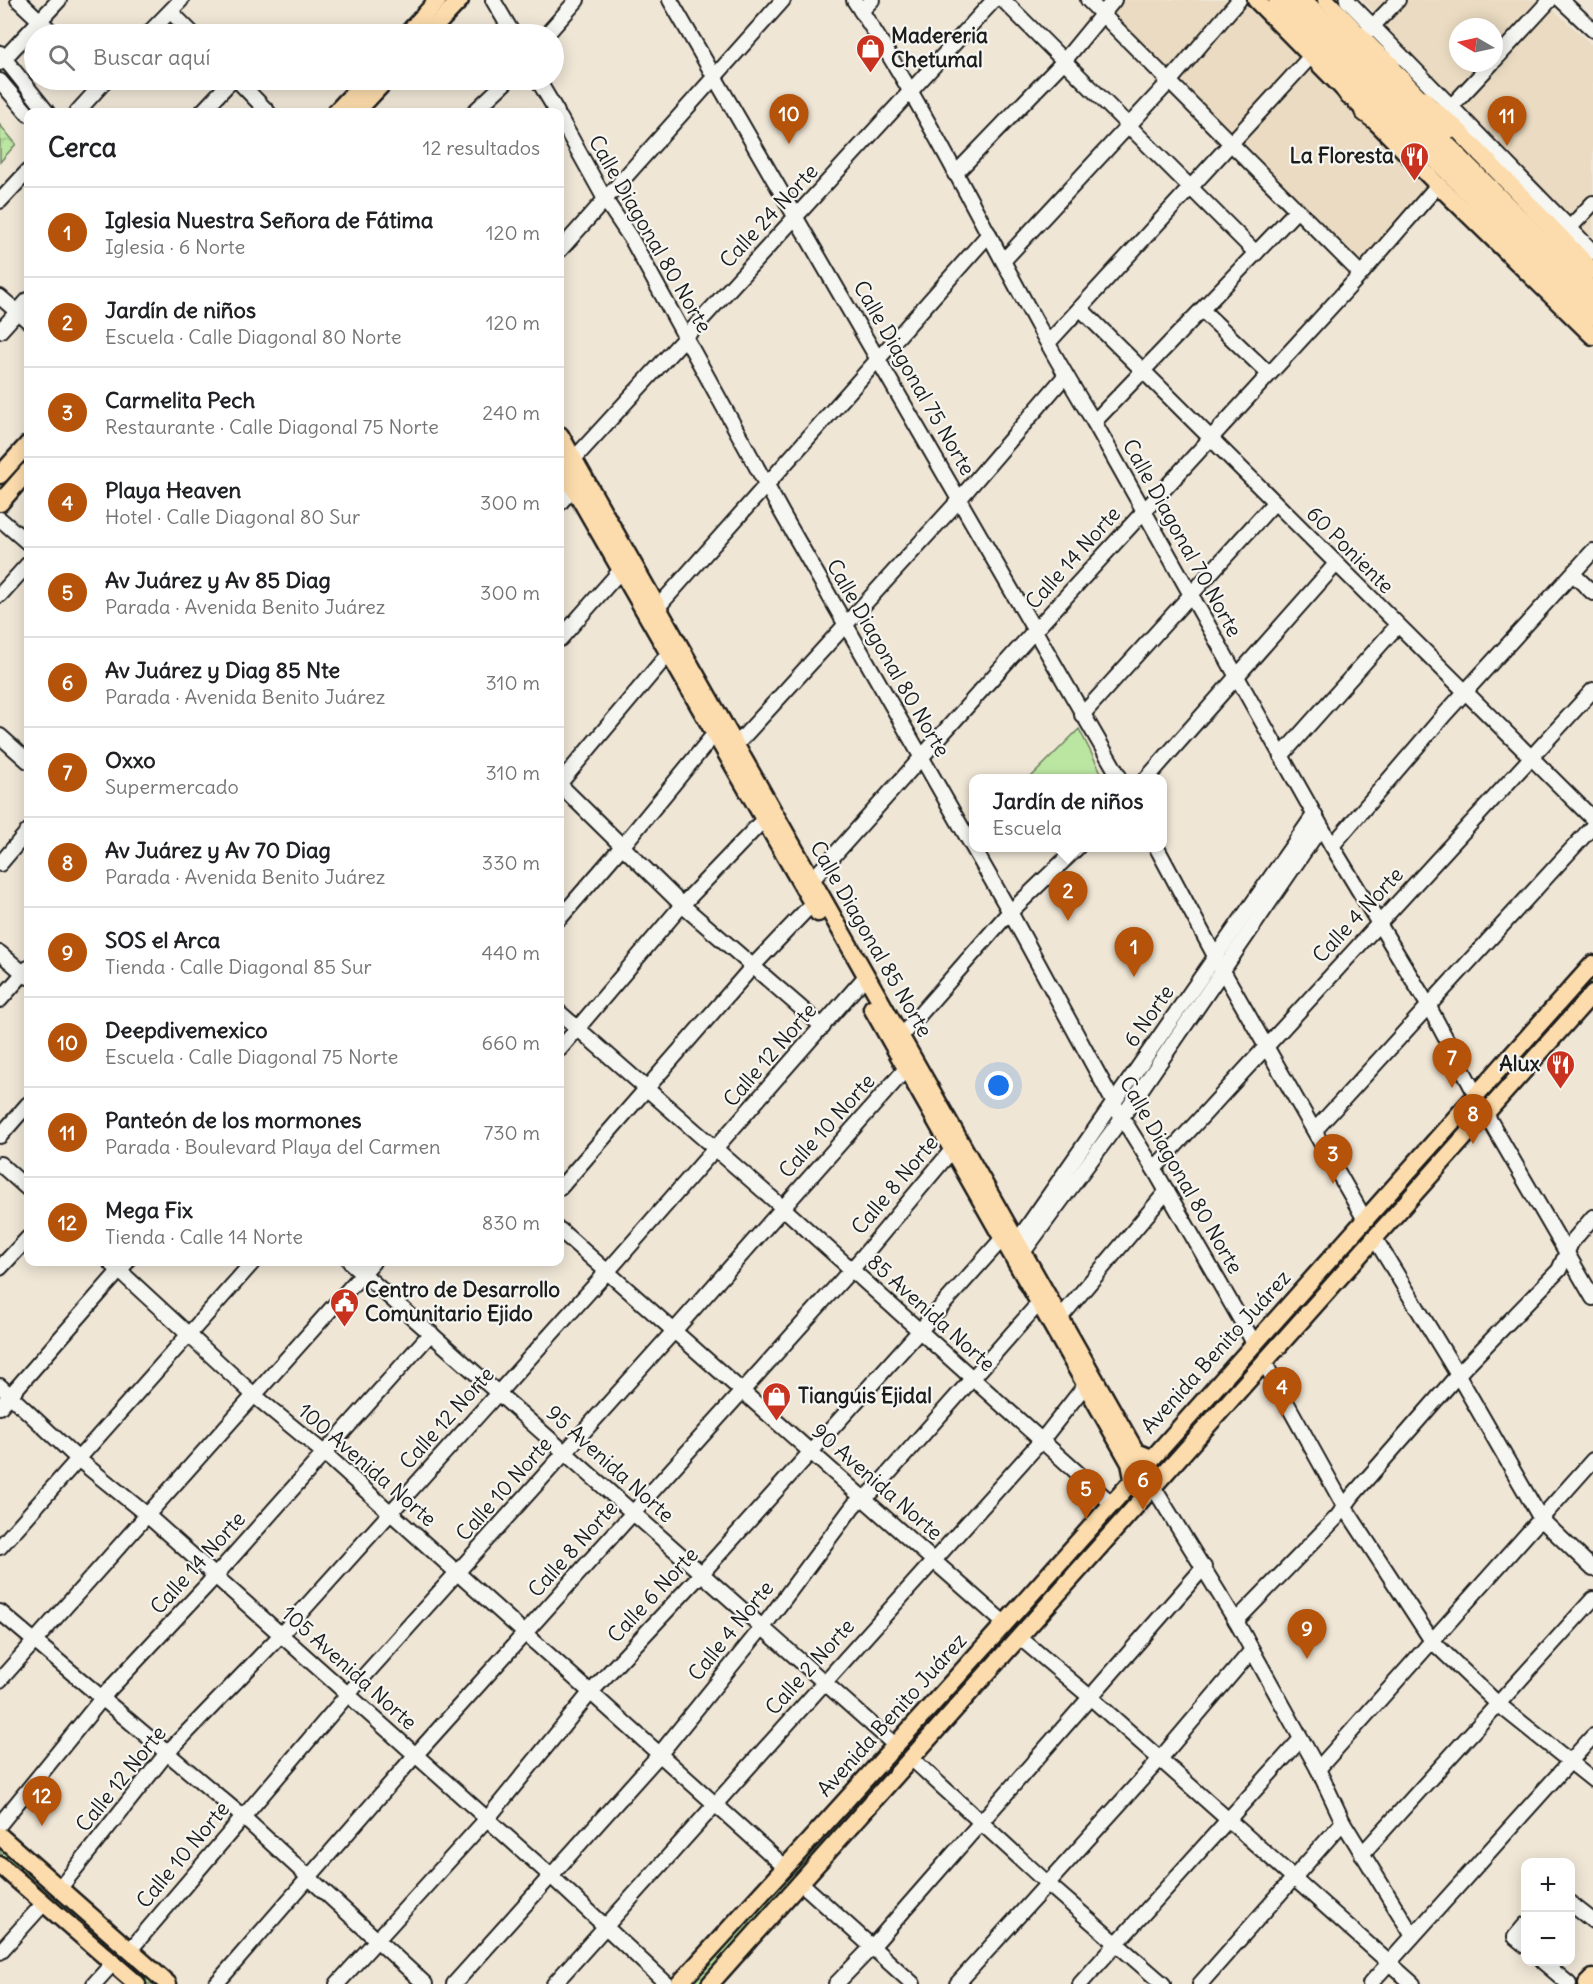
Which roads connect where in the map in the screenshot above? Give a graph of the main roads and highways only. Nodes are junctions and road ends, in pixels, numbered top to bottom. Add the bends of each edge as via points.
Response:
1 (438, 0) edge
2 (460, 0) edge
3 (1256, 0) edge
4 (1279, 0) edge
5 (1326, 0) edge
6 (1299, 5) edge
7 (415, 24) edge
8 (437, 24) edge
9 (1389, 65) junction
10 (365, 90) edge
11 (367, 90) edge
12 (1350, 95) junction
13 (1422, 100) junction
14 (356, 108) edge
15 (376, 108) edge
16 (1365, 111) junction
17 (1472, 183) junction
18 (1593, 271) edge
19 (1593, 294) edge
20 (1593, 315) edge
21 (1593, 336) edge
22 (24, 448) edge
23 (566, 462) edge
24 (0, 475) edge
25 (24, 475) edge
26 (578, 482) junction
27 (0, 502) edge
28 (673, 648) junction
29 (718, 729) junction
30 (767, 816) junction
31 (1593, 964) edge
32 (863, 981) junction
33 (1593, 993) edge
34 (910, 1064) junction
35 (1434, 1142) junction
36 (1447, 1156) junction
37 (1401, 1178) junction
38 (1414, 1192) junction
39 (1015, 1243) junction
40 (1241, 1358) junction
41 (1252, 1375) junction
42 (1089, 1380) junction
43 (1215, 1386) junction
44 (1227, 1401) junction
45 (1151, 1458) junction
46 (1133, 1478) junction
47 (1069, 1551) junction
48 (1081, 1565) junction
49 (1038, 1588) junction
50 (1050, 1600) junction
51 (847, 1799) junction
52 (860, 1814) junction
53 (830, 1819) junction
54 (842, 1834) junction
55 (0, 1836) edge
56 (0, 1865) edge
57 (1593, 1978) edge
58 (137, 1984) edge
59 (168, 1984) edge
60 (679, 1984) edge
61 (710, 1984) edge
62 (1587, 1984) edge

1 - 7 main road
2 - 8 main road
3 - 12 main road
4 - 6 highway
5 - 9 main road via 1368,31
6 - 9 highway
6 - 12 highway
6 - 17 highway
9 - 13 main road
10 - 14 main road
11 - 15 main road
12 - 16 main road
13 - 17 highway
13 - 18 main road via 1447,111 1565,233
16 - 17 highway
16 - 21 main road
17 - 19 highway
17 - 20 highway
22 - 24 main road
23 - 26 main road, Calle Diagonal 85 Norte
25 - 27 main road
26 - 28 main road, Calle Diagonal 85 Norte via 621,570
26 - 28 main road, Calle Diagonal 85 Norte via 658,607
28 - 29 main road, Calle Diagonal 85 Norte
29 - 30 main road, Calle Diagonal 85 Norte
29 - 30 main road, Calle Diagonal 85 Norte via 736,745
30 - 32 main road, Calle Diagonal 85 Norte via 812,904
30 - 32 main road, Calle Diagonal 85 Norte via 812,880
31 - 35 main road, Avenida Benito Juárez
32 - 34 main road, Calle Diagonal 85 Norte
32 - 34 main road, Calle Diagonal 85 Norte via 901,1036
33 - 36 main road, Avenida Benito Juárez
34 - 39 main road, Calle Diagonal 85 Norte
35 - 36 main road via 1436,1153
35 - 37 main road, Avenida Benito Juárez
36 - 38 main road, Avenida Benito Juárez
37 - 38 main road via 1413,1181
37 - 40 main road, Avenida Benito Juárez
38 - 41 main road, Avenida Benito Juárez
39 - 42 main road, Calle Diagonal 85 Norte via 1061,1317
39 - 42 main road, Calle Diagonal 85 Norte via 1039,1303
40 - 41 main road via 1239,1372
40 - 43 main road, Avenida Benito Juárez
41 - 44 main road, Avenida Benito Juárez
42 - 45 main road, Calle Diagonal 85 Norte via 1136,1452
42 - 46 main road, Calle Diagonal 85 Norte via 1130,1463
43 - 44 main road via 1225,1390
43 - 45 main road, Avenida Benito Juárez
44 - 48 main road, Avenida Benito Juárez
45 - 46 main road, Avenida Benito Juárez
46 - 47 main road, Avenida Benito Juárez
47 - 48 main road via 1070,1562
47 - 49 main road, Avenida Benito Juárez
48 - 50 main road, Avenida Benito Juárez
49 - 50 main road via 1051,1589
49 - 51 main road, Avenida Benito Juárez
50 - 52 main road, Avenida Benito Juárez
51 - 52 main road via 848,1810
51 - 53 main road, Avenida Benito Juárez
52 - 54 main road, Avenida Benito Juárez
53 - 54 main road via 839,1821
53 - 60 main road, Avenida Benito Juárez
54 - 61 main road, Avenida Benito Juárez
55 - 59 main road
56 - 58 main road
57 - 62 main road

